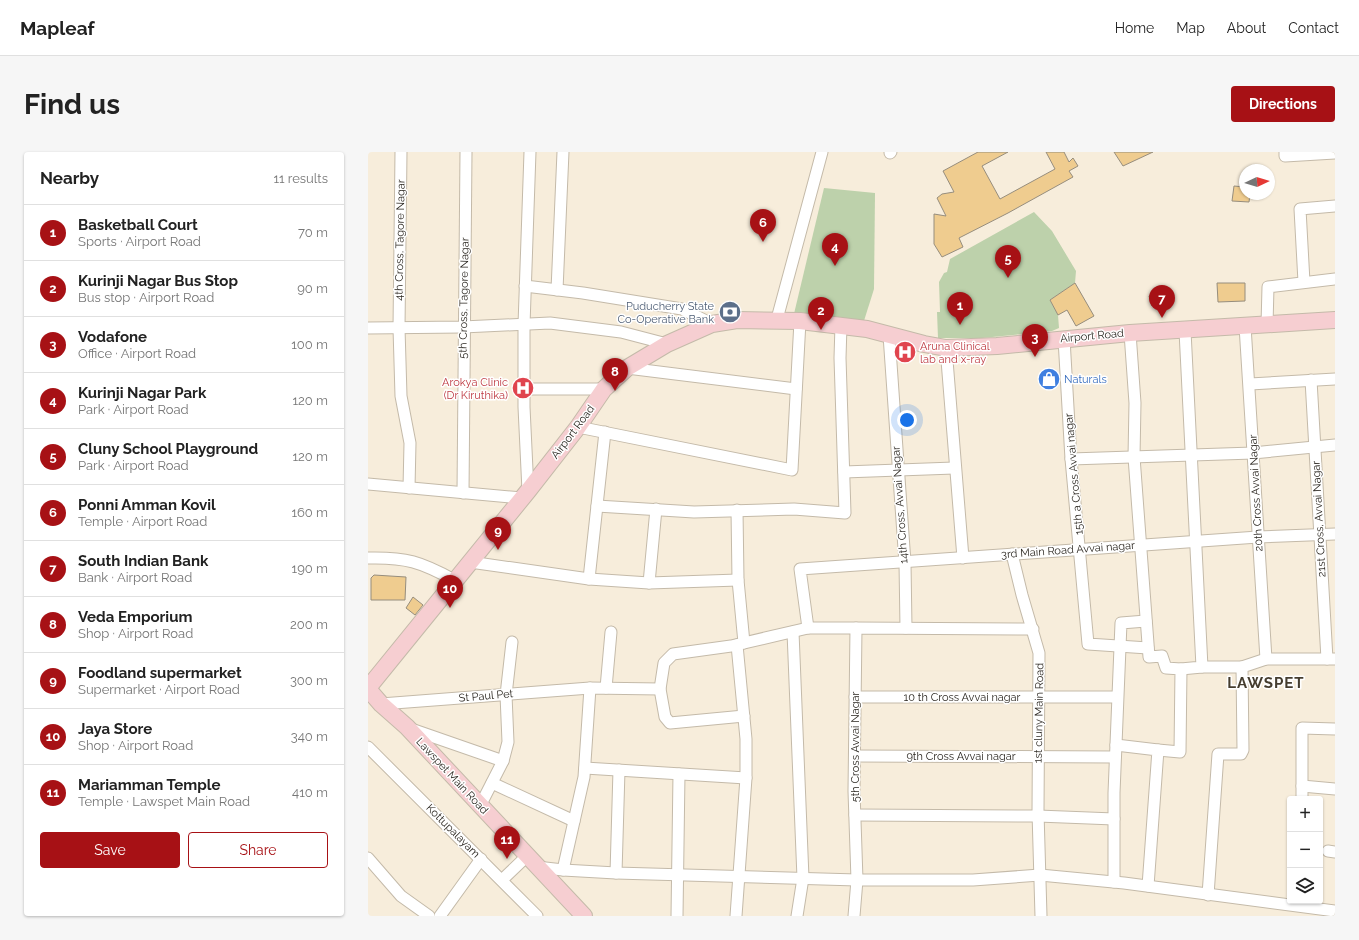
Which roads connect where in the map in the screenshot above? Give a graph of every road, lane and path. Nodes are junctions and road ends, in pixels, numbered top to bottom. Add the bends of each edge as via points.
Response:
1 (401, 152) edge
2 (466, 152) edge
3 (530, 152) edge
4 (563, 152) edge
5 (822, 152) edge
6 (1285, 152) edge
7 (1335, 153) edge
8 (1335, 206) edge
9 (1335, 279) edge
10 (1304, 282) junction
11 (525, 286) junction
12 (557, 290) junction
13 (778, 319) junction
14 (1335, 320) edge
15 (800, 321) junction
16 (524, 324) junction
17 (712, 324) junction
18 (841, 325) junction
19 (1267, 325) junction
20 (1245, 326) junction
21 (463, 327) junction
22 (368, 328) edge
23 (399, 328) junction
24 (1185, 331) junction
25 (1130, 333) junction
26 (888, 335) junction
27 (1064, 339) junction
28 (667, 344) junction
29 (946, 348) junction
30 (627, 368) junction
31 (1335, 379) edge
32 (1311, 380) junction
33 (1250, 384) junction
34 (524, 389) junction
35 (604, 389) junction
36 (796, 389) junction
37 (578, 427) junction
38 (605, 432) junction
39 (1335, 445) edge
40 (1315, 447) junction
41 (1253, 453) junction
42 (1191, 455) junction
43 (1134, 457) junction
44 (1071, 459) junction
45 (954, 468) junction
46 (898, 469) junction
47 (844, 472) junction
48 (368, 484) edge
49 (409, 488) junction
50 (463, 493) junction
51 (525, 495) junction
52 (597, 506) junction
53 (656, 509) junction
54 (738, 510) junction
55 (1335, 534) edge
56 (1320, 535) junction
57 (1258, 537) junction
58 (1197, 542) junction
59 (1140, 546) junction
60 (1080, 551) junction
61 (1012, 554) junction
62 (368, 558) edge
63 (963, 558) junction
64 (470, 562) junction
65 (905, 563) junction
66 (454, 580) junction
67 (589, 580) junction
68 (738, 580) junction
69 (649, 583) junction
70 (1146, 622) junction
71 (808, 628) junction
72 (856, 628) junction
73 (906, 628) junction
74 (1033, 629) junction
75 (611, 632) dead end
76 (793, 632) junction
77 (512, 642) dead end
78 (741, 644) junction
79 (1120, 647) junction
80 (1148, 648) junction
81 (1331, 659) edge
82 (1266, 660) junction
83 (1202, 667) junction
84 (1242, 668) junction
85 (1181, 669) junction
86 (368, 688) edge
87 (590, 688) junction
88 (606, 688) junction
89 (660, 689) junction
90 (506, 695) junction
91 (1038, 696) junction
92 (855, 697) junction
93 (1117, 697) junction
94 (381, 704) junction
95 (744, 716) junction
96 (407, 728) junction
97 (1335, 729) edge
98 (1116, 745) junction
99 (368, 747) edge
100 (1158, 750) junction
101 (855, 756) junction
102 (1038, 756) junction
103 (1115, 757) junction
104 (503, 761) junction
105 (585, 768) junction
106 (619, 770) junction
107 (679, 774) junction
108 (746, 778) junction
109 (492, 783) junction
110 (1302, 786) junction
111 (1335, 789) edge
112 (1302, 796) edge
113 (480, 806) junction
114 (855, 815) junction
115 (1038, 816) junction
116 (1114, 819) junction
117 (574, 821) junction
118 (368, 858) edge
119 (481, 859) junction
120 (531, 862) junction
121 (563, 870) junction
122 (616, 873) junction
123 (678, 875) junction
124 (1040, 875) junction
125 (739, 877) junction
126 (803, 878) junction
127 (502, 880) junction
128 (856, 880) junction
129 (1114, 882) junction
130 (1148, 886) junction
131 (1208, 895) junction
132 (1302, 908) edge
133 (1335, 911) edge
134 (429, 916) edge
135 (440, 916) edge
136 (537, 916) edge
137 (584, 916) edge
138 (677, 916) edge
139 (736, 916) edge
140 (797, 916) edge
141 (854, 916) edge
142 (1041, 916) edge

1 - 23 street, 4th Cross, Tagore Nagar
2 - 21 street, 5th Cross, Tagore Nagar
3 - 11 street
4 - 12 street
5 - 13 street
6 - 7 street via 1285,156
8 - 10 street via 1300,209
9 - 10 street
10 - 19 street via 1268,287
11 - 12 street
11 - 16 street
12 - 17 street via 682,309
13 - 15 street, Airport Road
13 - 17 street, Airport Road via 737,320
14 - 19 street, Airport Road
15 - 18 street, Airport Road
15 - 36 street
16 - 21 street
16 - 28 street via 550,323 622,332
16 - 34 street
17 - 28 street, Airport Road
18 - 26 street, Airport Road
18 - 47 street
19 - 20 street, Airport Road
20 - 24 street, Airport Road
20 - 33 street, 20th Cross Avvai Nagar
21 - 23 street
21 - 50 street, 5th Cross, Tagore Nagar
22 - 23 street
23 - 49 street, 4th Cross, Tagore Nagar via 401,396 410,443
24 - 25 street, Airport Road
24 - 42 street
25 - 27 street, Airport Road
25 - 43 street via 1135,403
26 - 29 street, Airport Road
26 - 46 street, 14th Cross, Avvai Nagar
27 - 29 street, Airport Road
27 - 44 street, 15th a Cross Avvai nagar
28 - 30 street, Airport Road
29 - 45 street
30 - 35 street, Airport Road
30 - 36 street
31 - 32 street
32 - 33 street
32 - 40 street, 21st Cross, Avvai Nagar
33 - 41 street, 20th Cross Avvai Nagar
34 - 35 street
34 - 51 street
35 - 37 street, Airport Road
36 - 38 street via 792,470
37 - 38 street
37 - 51 street, Airport Road
38 - 52 street
39 - 40 street
40 - 41 street
40 - 56 street, 21st Cross, Avvai Nagar
41 - 42 street
41 - 57 street, 20th Cross Avvai Nagar
42 - 43 street
42 - 58 street
43 - 44 street
43 - 59 street
44 - 60 street, 15th a Cross Avvai nagar
45 - 46 street
45 - 63 street
46 - 47 street
46 - 65 street, 14th Cross, Avvai Nagar
47 - 54 street via 845,513 794,509
48 - 49 street
49 - 50 street
50 - 51 street
51 - 64 street, Airport Road
52 - 53 street
52 - 67 street
53 - 54 street via 694,512
53 - 69 street
54 - 68 street
55 - 56 street, 3rd Main Road Avvai nagar
56 - 57 street, 3rd Main Road Avvai nagar
56 - 81 street, 21st Cross, Avvai Nagar
57 - 58 street, 3rd Main Road Avvai nagar
57 - 82 street, 20th Cross Avvai Nagar
58 - 59 street, 3rd Main Road Avvai nagar
58 - 83 street
59 - 60 street, 3rd Main Road Avvai nagar
59 - 70 street
60 - 61 street, 3rd Main Road Avvai nagar
60 - 79 street, 15th a Cross Avvai nagar via 1088,644
61 - 63 street, 3rd Main Road Avvai nagar
61 - 74 street, 1st cluny Main Road
62 - 66 street via 411,561 426,565
63 - 65 street, 3rd Main Road Avvai nagar
64 - 66 street, Airport Road
64 - 67 street
65 - 71 street, 3rd Main Road Avvai nagar via 800,569
65 - 73 street, 14th Cross, Avvai Nagar
66 - 86 street, Airport Road
67 - 69 street
68 - 69 street
68 - 78 street
70 - 79 street via 1121,623
70 - 80 street
71 - 72 street
71 - 76 street
72 - 73 street
72 - 92 street, 5th Cross Avvai Nagar
73 - 74 street
74 - 91 street, 1st cluny Main Road via 1039,653
75 - 88 street
76 - 78 street
76 - 126 street
77 - 90 street
78 - 89 street via 673,654 664,663
78 - 95 street
79 - 80 street, 15th a Cross Avvai nagar
79 - 93 street
80 - 85 street via 1149,657 1162,656 1166,668
81 - 82 street
82 - 84 street
83 - 84 street
83 - 85 street
84 - 131 street via 1243,750 1241,754 1218,754
85 - 100 street via 1180,752
86 - 94 street, Lawspet Main Road
87 - 88 street, St Paul Pet
87 - 90 street, St Paul Pet
87 - 105 street
88 - 89 street, St Paul Pet
89 - 95 street via 665,717 670,723
90 - 94 street, St Paul Pet
90 - 104 street via 508,742
91 - 92 street, 10 th Cross Avvai nagar
91 - 93 street, 10 th Cross Avvai nagar
91 - 102 street, 1st cluny Main Road
92 - 101 street, 5th Cross Avvai Nagar
93 - 98 street
94 - 96 street, Lawspet Main Road
95 - 108 street
96 - 104 street
96 - 113 street, Lawspet Main Road
97 - 110 street via 1302,728
98 - 100 street
98 - 103 street
99 - 119 street, Kottupalayam
100 - 130 street
101 - 102 street, 9th Cross Avvai nagar
101 - 114 street, 5th Cross Avvai Nagar
102 - 103 street, 9th Cross Avvai nagar
102 - 115 street, 1st cluny Main Road
103 - 116 street
104 - 109 street
105 - 106 street
105 - 117 street
106 - 107 street
106 - 122 street
107 - 108 street
107 - 123 street
108 - 125 street
109 - 113 street
109 - 117 street
110 - 111 street
110 - 112 street
113 - 120 street, Lawspet Main Road
114 - 115 street
114 - 128 street, 5th Cross Avvai Nagar
115 - 116 street
115 - 124 street, 1st cluny Main Road
116 - 129 street
117 - 121 street
118 - 134 street via 401,896
119 - 127 street, Kottupalayam
119 - 135 street
120 - 121 street
120 - 127 street
120 - 137 street, Lawspet Main Road
121 - 122 street
122 - 123 street
123 - 125 street
123 - 138 street
124 - 128 street via 973,880
124 - 129 street
124 - 142 street, 1st cluny Main Road
125 - 126 street
125 - 139 street
126 - 128 street
126 - 140 street
127 - 136 street, Kottupalayam
128 - 141 street, 5th Cross Avvai Nagar
129 - 130 street
130 - 131 street
131 - 132 street
132 - 133 street

